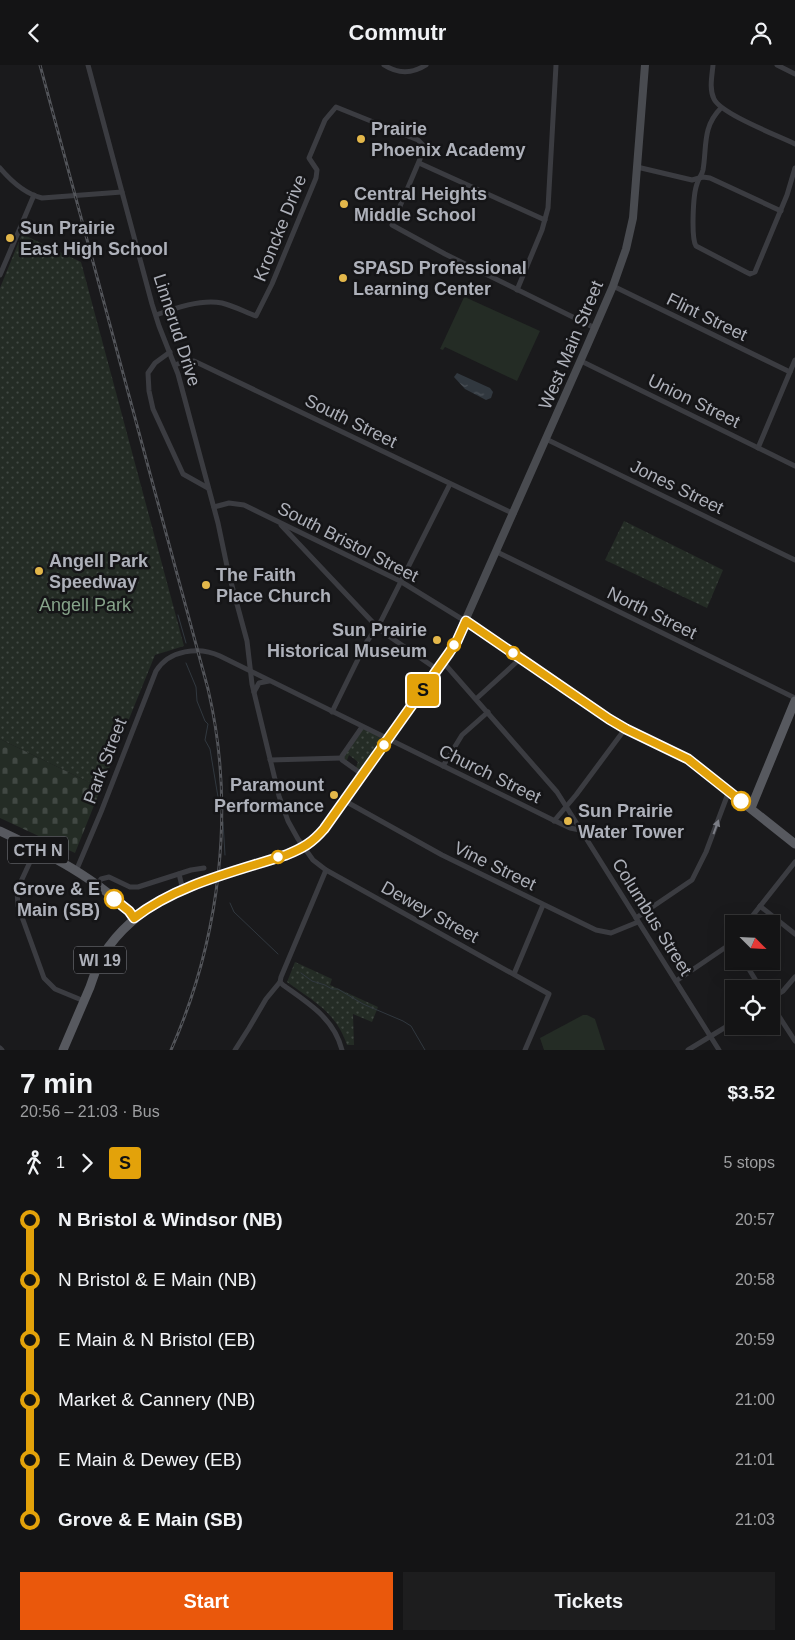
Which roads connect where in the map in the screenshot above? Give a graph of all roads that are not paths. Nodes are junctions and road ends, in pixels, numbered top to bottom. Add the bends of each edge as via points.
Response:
1 (88, 65) edge
2 (384, 65) edge
3 (426, 65) edge
4 (556, 65) edge
5 (645, 65) edge
6 (713, 65) edge
7 (777, 65) edge
8 (795, 74) edge
9 (721, 108) junction
10 (795, 144) edge
11 (419, 163) junction
12 (637, 167) junction
13 (795, 168) edge
14 (0, 169) edge
15 (699, 179) junction
16 (122, 192) junction
17 (34, 195) junction
18 (780, 211) junction
19 (545, 221) junction
20 (0, 275) edge
21 (613, 286) junction
22 (517, 290) junction
23 (156, 315) junction
24 (595, 328) junction
25 (170, 352) junction
26 (795, 360) edge
27 (580, 361) junction
28 (175, 365) junction
29 (790, 372) junction
30 (546, 439) junction
31 (758, 448) junction
32 (795, 466) edge
33 (450, 484) junction
34 (208, 488) junction
35 (214, 507) junction
36 (514, 514) junction
37 (279, 522) junction
38 (496, 553) junction
39 (795, 560) edge
40 (400, 581) junction
41 (466, 621) junction
42 (378, 627) junction
43 (521, 658) junction
44 (162, 662) joint
45 (441, 666) junction
46 (250, 670) junction
47 (273, 681) junction
48 (254, 692) junction
49 (476, 699) junction
50 (795, 699) edge
51 (332, 712) junction
52 (488, 712) junction
53 (362, 727) junction
54 (626, 729) junction
55 (389, 739) junction
56 (343, 759) junction
57 (270, 760) junction
58 (444, 766) junction
59 (360, 774) junction
60 (759, 788) junction
61 (728, 791) junction
62 (344, 801) junction
63 (741, 801) junction
64 (566, 806) junction
65 (751, 808) junction
66 (554, 821) junction
67 (580, 830) junction
68 (0, 831) edge
69 (795, 844) edge
70 (304, 847) junction
71 (36, 849) junction
72 (795, 862) edge
73 (204, 868) dead end
74 (326, 870) junction
75 (76, 871) junction
76 (179, 874) junction
77 (97, 886) junction
78 (183, 890) junction
79 (543, 905) junction
80 (760, 906) junction
81 (753, 915) edge
82 (134, 918) junction
83 (637, 920) junction
84 (795, 934) edge
85 (725, 948) edge
86 (514, 974) junction
87 (795, 977) edge
88 (676, 981) junction
89 (280, 982) junction
90 (780, 993) edge
91 (84, 1001) junction
92 (780, 1018) edge
93 (725, 1027) edge
94 (710, 1036) junction
95 (795, 1041) edge
96 (63, 1050) edge
97 (235, 1050) edge
98 (342, 1050) edge
99 (525, 1050) edge
100 (688, 1050) edge
101 (719, 1050) edge

1 - 16 street, Linnerud Drive
2 - 3 street via 397,72 407,72
4 - 19 street
5 - 12 main road, West Main Street
6 - 9 street via 713,98
7 - 8 street
9 - 10 street
9 - 15 street via 707,133
11 - 19 street
11 - 22 street, Kroncke Drive via 392,225
11 - 23 street, Kroncke Drive via 423,145 418,140 335,108 324,121 309,158 317,170 316,178 256,316 214,302
12 - 15 street
12 - 21 main road, West Main Street via 630,234
13 - 18 street
14 - 17 street
15 - 18 street via 710,178
15 - 18 street via 692,235 694,243 699,249 750,274 758,266
16 - 17 street via 47,199
16 - 23 street, Linnerud Drive
17 - 20 street
19 - 22 street
21 - 24 main road, West Main Street
21 - 29 street, Flint Street
22 - 24 street, Kroncke Drive
23 - 25 street, Linnerud Drive
24 - 27 main road, West Main Street
25 - 28 street, Linnerud Drive
25 - 34 street via 148,373 153,409 183,474
26 - 29 street
27 - 30 main road, West Main Street
27 - 31 street, Union Street
28 - 33 street, South Street via 194,361
28 - 34 street, Linnerud Drive
29 - 31 street
30 - 36 main road, West Main Street
30 - 39 street, Jones Street
31 - 32 street, Union Street
33 - 36 street, South Street
33 - 40 street
34 - 35 street, Linnerud Drive
35 - 37 street, South Bristol Street via 239,503
35 - 46 street, Linnerud Drive via 247,641
36 - 38 main road, West Main Street
37 - 40 street, South Bristol Street
37 - 42 street, Columbus Street
38 - 41 main road, West Main Street
38 - 50 street, North Street
40 - 41 street, South Bristol Street
40 - 42 street
41 - 43 main road
41 - 45 main road, WI 19
42 - 45 street, Columbus Street
42 - 51 street via 363,649
43 - 49 street
43 - 54 main road
44 - 46 street, Church Street via 179,654 202,651
44 - 75 street, Park Street
45 - 49 street, Columbus Street
45 - 55 main road, WI 19
46 - 47 street, Church Street
46 - 48 street, Dewey Street
47 - 48 street via 261,681
47 - 51 street, Church Street
48 - 57 street, Dewey Street
49 - 52 street, Columbus Street
50 - 60 main road
51 - 53 street, Church Street
52 - 58 street via 462,735
52 - 64 street, Columbus Street
53 - 55 street, Church Street
53 - 56 street
54 - 61 main road via 688,759
54 - 64 street
55 - 58 street, Church Street
55 - 59 main road, WI 19
56 - 57 street
56 - 59 street
57 - 70 street, Dewey Street via 288,821
58 - 66 street, Church Street
59 - 62 main road, WI 19
60 - 63 main road
60 - 65 main road
61 - 63 main road
83 -> 61 street, Vine Street via 692,881
62 - 70 main road, WI 19 via 324,829
62 - 79 street, Vine Street
63 - 65 main road
64 - 66 street
64 - 67 street, Columbus Street
65 - 69 main road
66 - 67 street, Church Street
67 - 83 street, Columbus Street
68 - 71 main road, CTH N
70 - 74 street, Dewey Street
70 - 78 main road, WI 19
71 - 75 main road, CTH N
71 - 91 street via 16,890 18,906 44,978 55,989
72 - 80 street
73 - 76 street
74 - 86 street, Dewey Street
74 - 89 street
75 - 77 main road, CTH N
76 - 77 street via 138,887 130,887 109,877 101,879
76 - 78 street
77 - 82 main road, CTH N
78 - 82 main road, WI 19 via 161,899
79 - 83 street, Vine Street via 605,933 615,932
79 - 86 street
80 - 81 street
80 - 84 street
82 - 91 main road, WI 19 via 102,957
83 - 88 street, Columbus Street
85 - 88 street
86 - 99 street, Dewey Street via 549,994
87 - 90 street
88 - 94 street, Columbus Street
89 - 97 street
89 - 98 street via 322,1014 336,1033
91 - 96 main road, WI 19
92 - 95 street
93 - 94 street
94 - 100 street
94 - 101 street, Columbus Street

